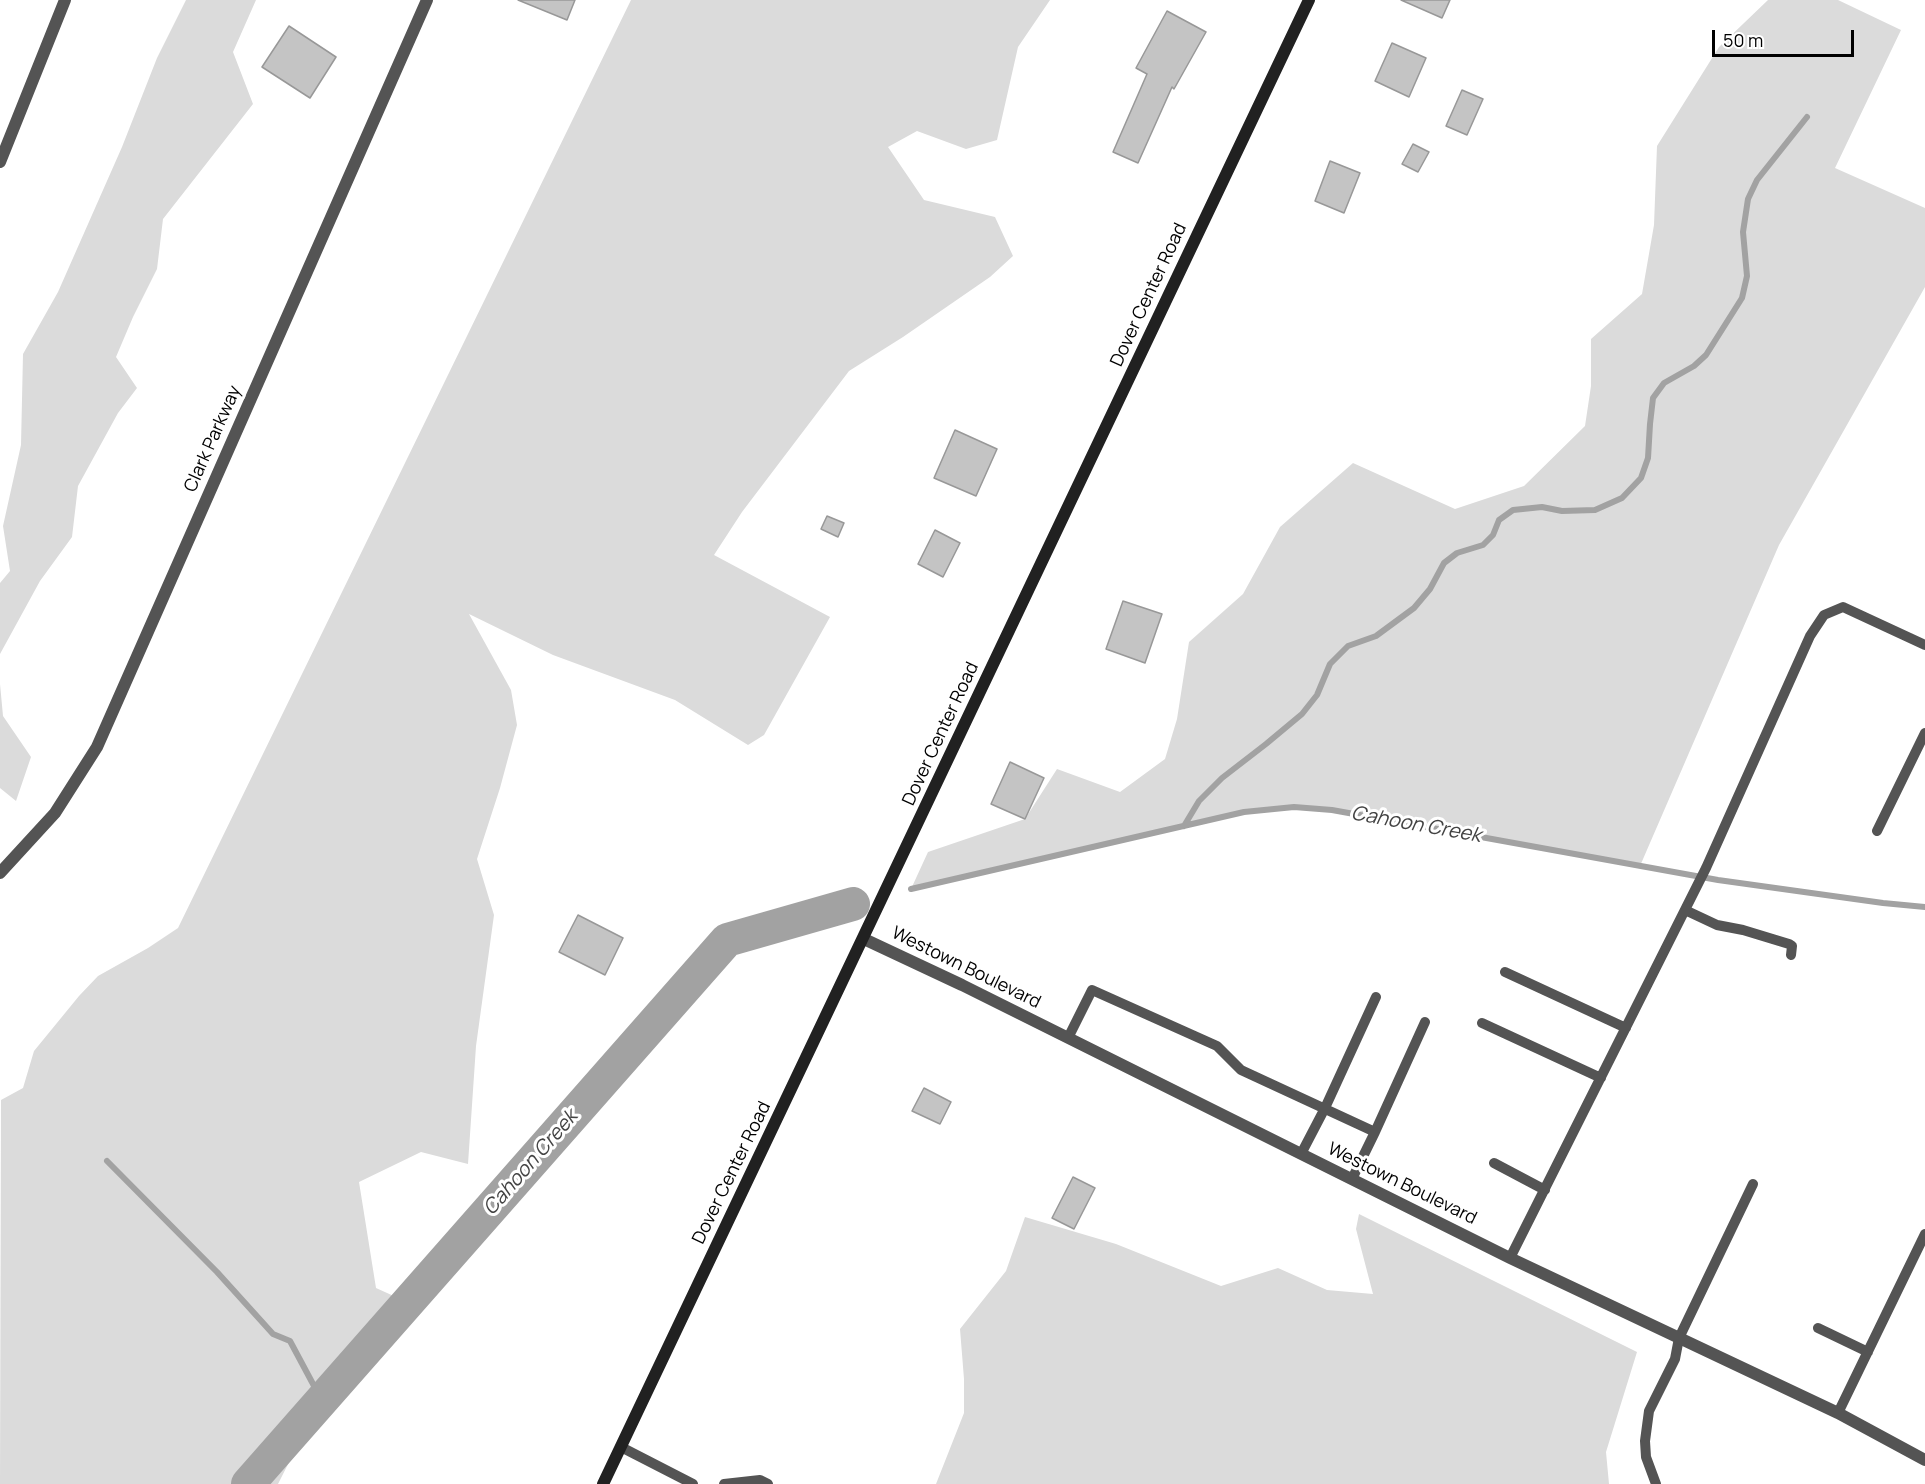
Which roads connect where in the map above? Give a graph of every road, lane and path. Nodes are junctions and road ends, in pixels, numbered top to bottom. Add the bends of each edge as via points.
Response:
1 (65, 0) edge
2 (427, 0) edge
3 (1309, 0) edge
4 (0, 162) edge
5 (1925, 645) edge
6 (1925, 733) edge
7 (1877, 831) dead end
8 (0, 873) edge
9 (1685, 910) junction
10 (864, 939) junction
11 (1791, 955) dead end
12 (1505, 972) dead end
13 (1376, 997) dead end
14 (1425, 1022) dead end
15 (1482, 1023) dead end
16 (1626, 1028) junction
17 (1068, 1038) junction
18 (1601, 1078) junction
19 (1325, 1108) junction
20 (1375, 1132) junction
21 (1301, 1154) junction
22 (1494, 1163) dead end
23 (1352, 1179) junction
24 (1753, 1184) dead end
25 (1545, 1190) junction
26 (1925, 1234) edge
27 (1510, 1258) junction
28 (1818, 1328) dead end
29 (1678, 1338) junction
30 (1868, 1352) junction
31 (1838, 1413) junction
32 (621, 1447) junction
33 (1925, 1460) edge
34 (764, 1482) edge
35 (603, 1484) edge
36 (693, 1484) edge
37 (724, 1484) edge
38 (1656, 1484) edge

1 - 4 street
2 - 8 street, Clark Parkway via 97,747 55,813
3 - 10 street, Dover Center Road
5 - 9 lane via 1843,607 1824,615 1810,636
6 - 7 lane
9 - 11 lane via 1717,924 1791,945
9 - 16 lane
10 - 17 street, Westown Boulevard
10 - 32 street, Dover Center Road
12 - 16 lane
13 - 19 lane
14 - 20 lane
15 - 18 lane
16 - 18 lane
17 - 19 lane via 1092,990 1217,1046 1241,1070
17 - 21 street, Westown Boulevard
18 - 25 lane
19 - 20 lane
19 - 21 lane
20 - 23 lane
21 - 23 street, Westown Boulevard
22 - 25 lane
23 - 27 street, Westown Boulevard
24 - 29 lane
25 - 27 lane
26 - 30 lane
27 - 29 street, Westown Boulevard
28 - 30 lane
29 - 31 street, Westown Boulevard
29 - 38 lane via 1675,1359 1649,1411 1645,1441
30 - 31 lane
31 - 33 street, Westown Boulevard
32 - 35 street, Dover Center Road
32 - 36 lane
34 - 37 lane

